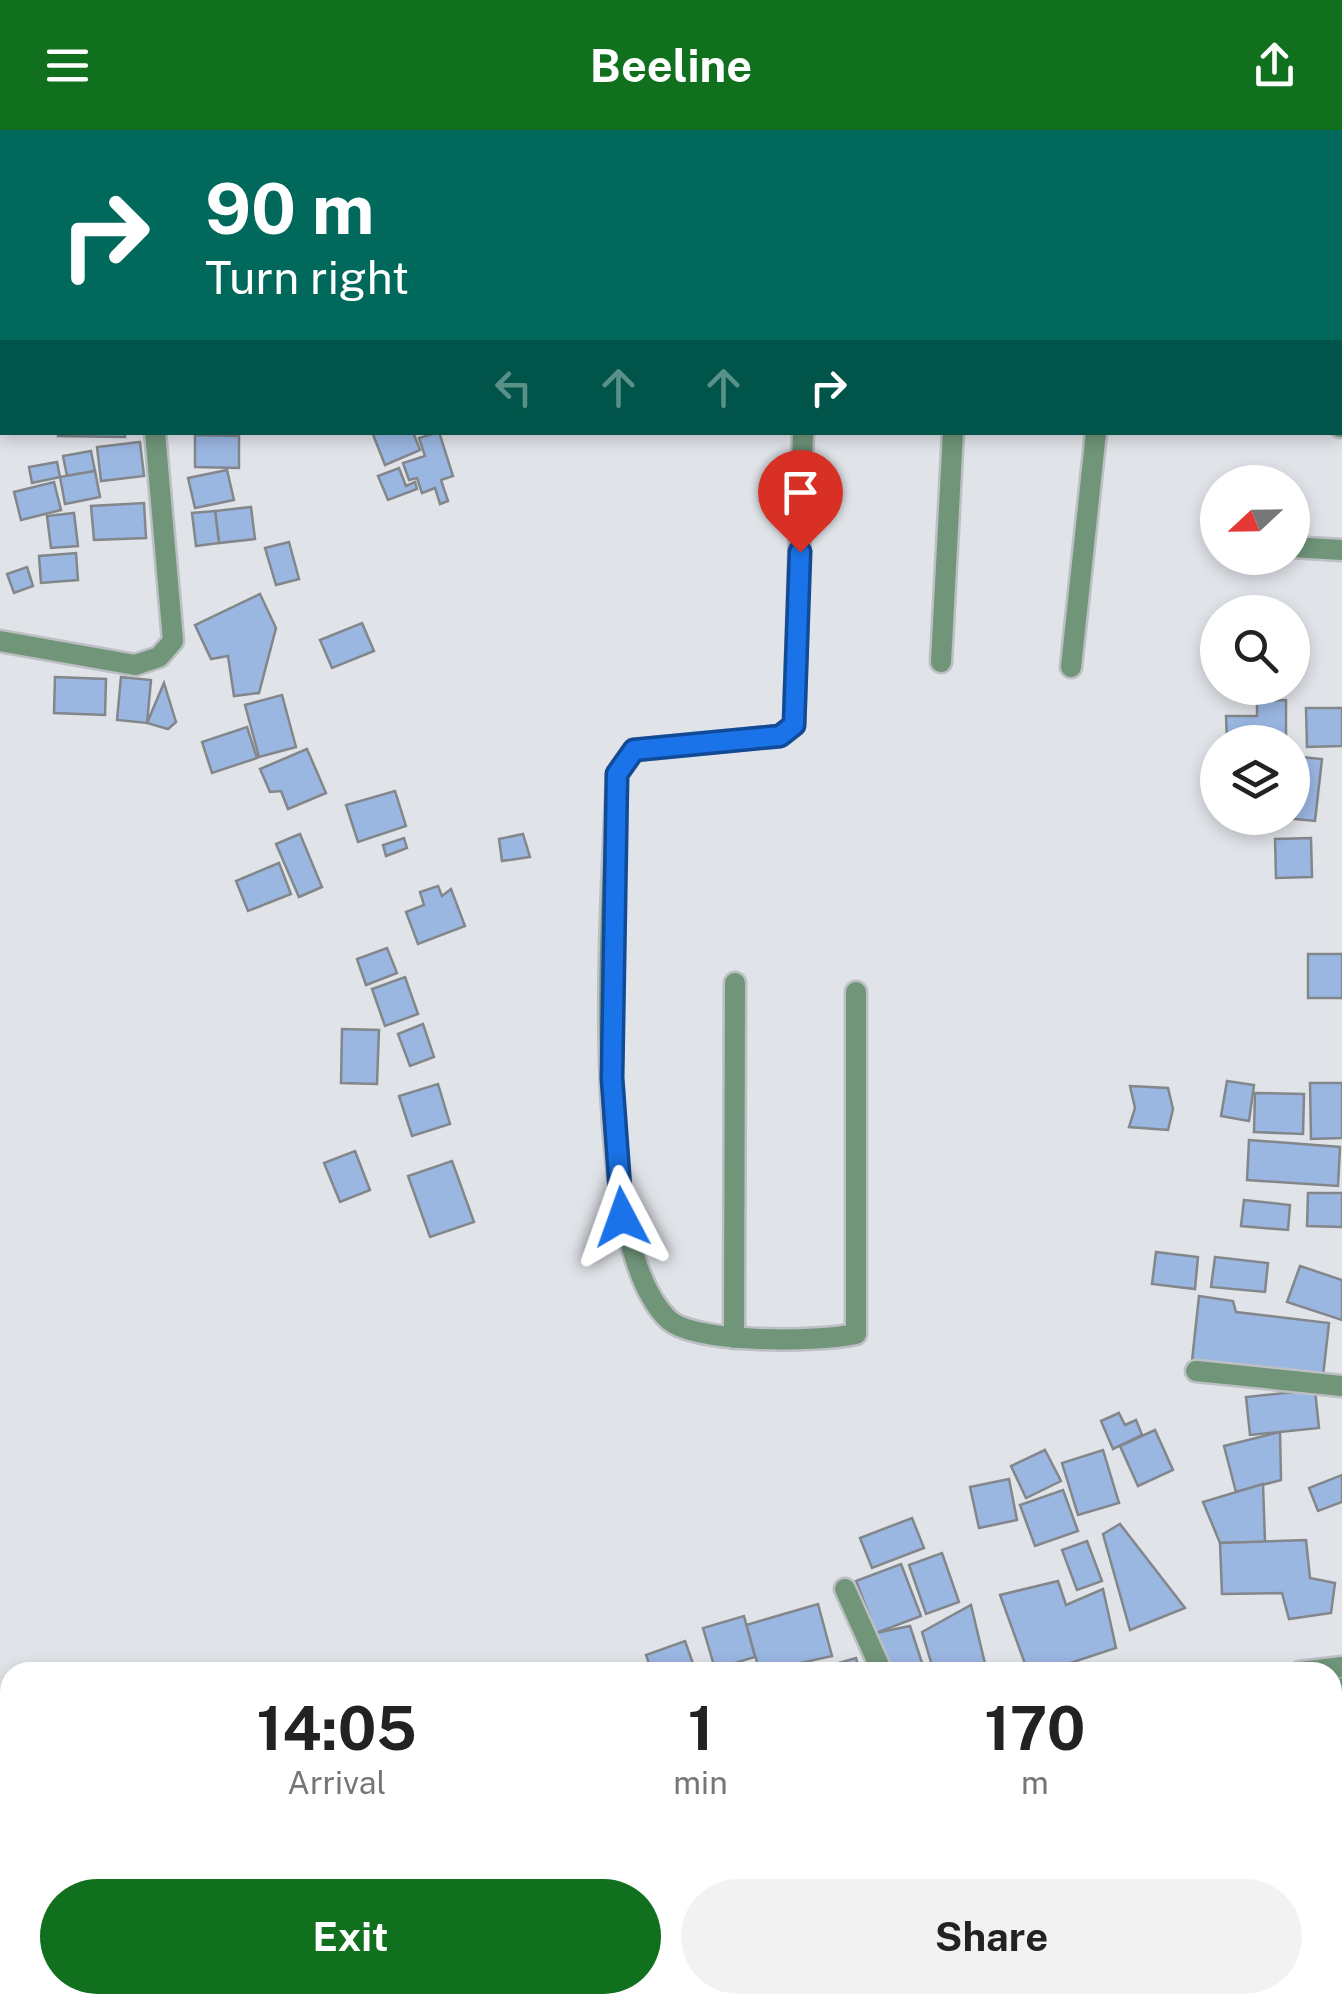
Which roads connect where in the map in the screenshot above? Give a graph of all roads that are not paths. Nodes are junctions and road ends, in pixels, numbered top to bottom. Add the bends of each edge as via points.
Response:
1 (155, 435) edge
2 (803, 435) edge
3 (954, 435) edge
4 (1096, 435) edge
5 (1310, 548) edge
6 (1342, 550) edge
7 (0, 641) edge
8 (941, 662) dead end
9 (1071, 667) dead end
10 (734, 983) dead end
11 (856, 992) dead end
12 (734, 1338) junction
13 (1196, 1371) dead end
14 (1342, 1386) edge
15 (845, 1589) dead end
16 (878, 1662) edge

1 - 7 street via 173,642 168,651 136,665
2 - 12 street via 794,725 780,736 634,750 617,774 612,1078 622,1217 653,1302 672,1323 696,1335
3 - 8 street
4 - 9 street
5 - 6 street
10 - 12 street
11 - 12 street via 856,1334
13 - 14 street
15 - 16 street

